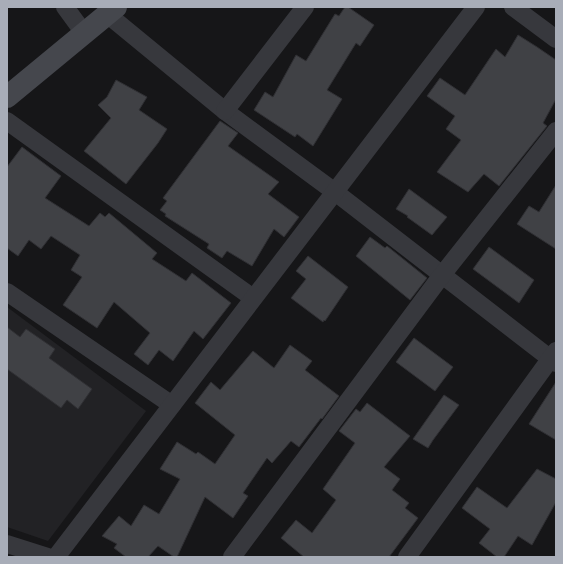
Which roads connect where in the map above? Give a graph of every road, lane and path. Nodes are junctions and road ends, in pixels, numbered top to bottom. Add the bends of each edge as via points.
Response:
1 (65, 7) edge
2 (305, 7) edge
3 (476, 7) edge
4 (513, 7) edge
5 (111, 10) edge
6 (84, 33) junction
7 (556, 38) edge
8 (7, 97) edge
9 (225, 111) junction
10 (7, 122) edge
11 (556, 131) edge
12 (335, 192) junction
13 (442, 275) junction
14 (7, 292) edge
15 (253, 298) junction
16 (554, 357) edge
17 (172, 405) junction
18 (7, 544) edge
19 (48, 557) edge
20 (56, 557) edge
21 (232, 557) edge
22 (407, 557) edge

1 - 6 street
2 - 9 street
3 - 12 street
4 - 7 street
5 - 6 street
5 - 9 street
6 - 8 street
9 - 12 street
10 - 15 street
11 - 13 street
12 - 13 street
12 - 15 street
13 - 16 street
13 - 21 street
14 - 17 street
15 - 17 street
16 - 22 street
17 - 20 street
18 - 19 street

